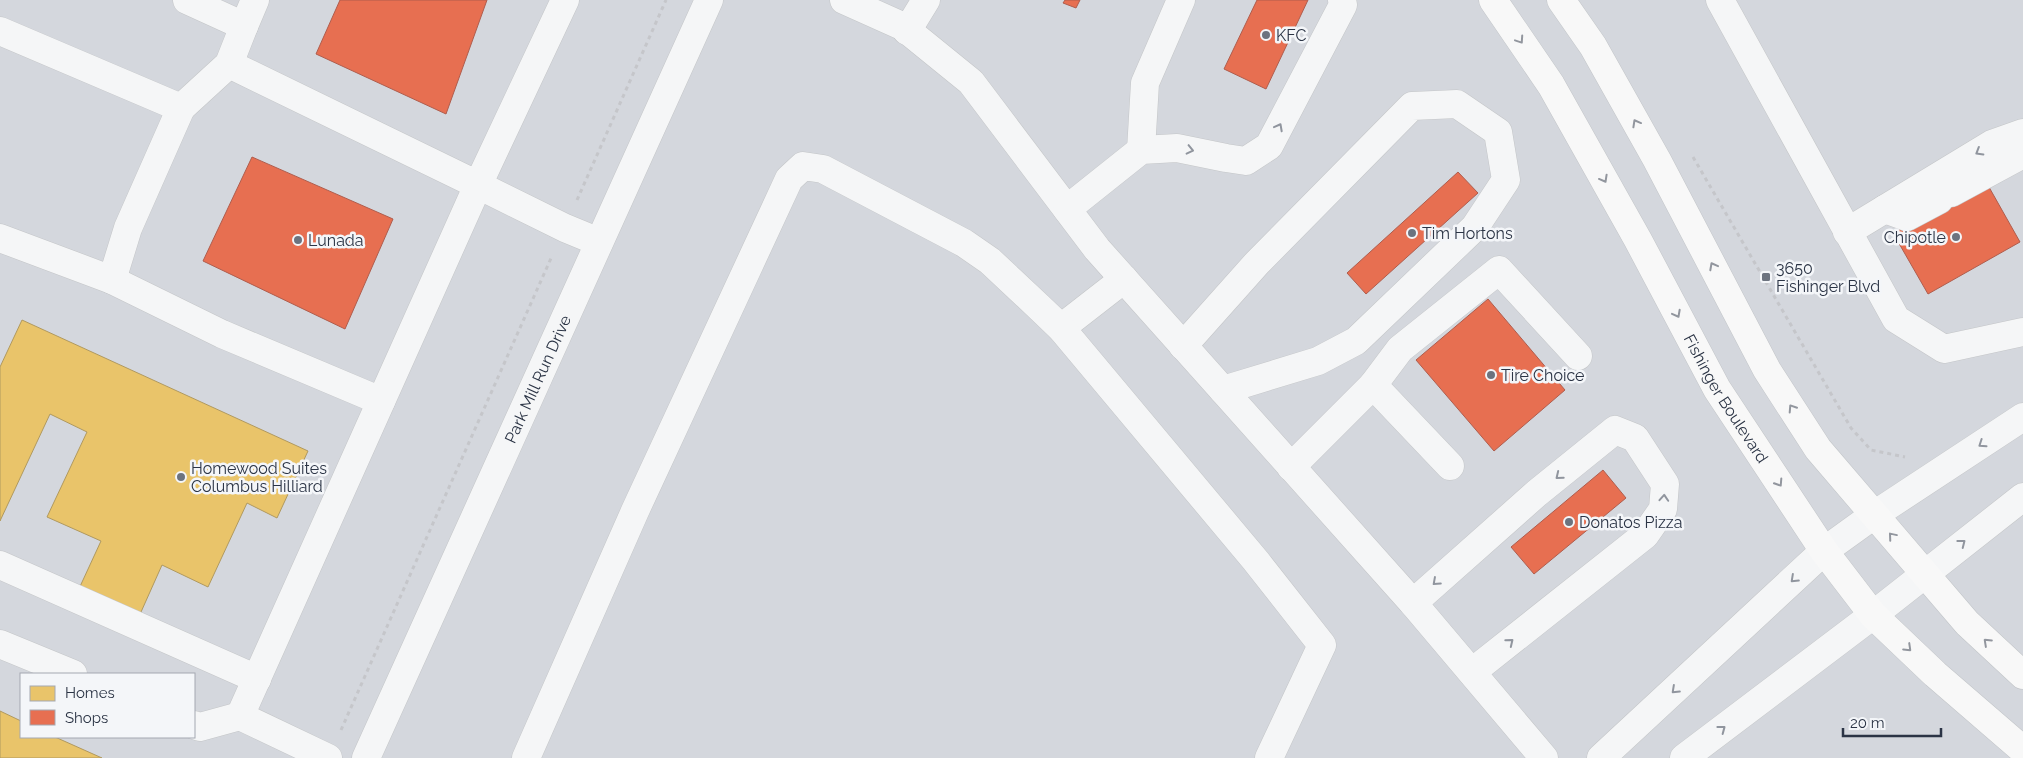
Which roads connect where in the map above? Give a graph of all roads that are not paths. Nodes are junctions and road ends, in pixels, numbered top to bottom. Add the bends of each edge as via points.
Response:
1 (187, 0) edge
2 (256, 0) edge
3 (565, 0) edge
4 (708, 0) edge
5 (844, 0) edge
6 (926, 0) edge
7 (1181, 0) edge
8 (1342, 0) edge
9 (1493, 0) edge
10 (1561, 0) edge
11 (1720, 0) edge
12 (244, 26) junction
13 (0, 31) edge
14 (907, 31) junction
15 (229, 64) junction
16 (181, 108) junction
17 (2023, 133) edge
18 (1141, 150) junction
19 (2023, 154) edge
20 (478, 185) junction
21 (1067, 209) junction
22 (1885, 209) junction
23 (1847, 232) junction
24 (0, 238) edge
25 (599, 242) junction
26 (1124, 279) junction
27 (112, 280) junction
28 (1061, 328) junction
29 (2023, 332) edge
30 (1183, 346) junction
31 (1578, 356) dead end
32 (1373, 385) junction
33 (1223, 390) junction
34 (381, 401) junction
35 (2023, 418) edge
36 (1450, 466) dead end
37 (1292, 467) junction
38 (2023, 496) edge
39 (1874, 515) junction
40 (1824, 551) junction
41 (0, 565) edge
42 (1924, 573) junction
43 (1413, 603) junction
44 (1873, 615) junction
45 (0, 644) edge
46 (1472, 672) junction
47 (72, 673) edge
48 (2023, 675) edge
49 (257, 679) junction
50 (240, 716) junction
51 (195, 724) edge
52 (2023, 750) edge
53 (328, 758) edge
54 (366, 758) edge
55 (526, 758) edge
56 (1268, 758) edge
57 (1544, 758) edge
58 (1602, 758) edge
59 (1684, 758) edge

1 - 12 street
2 - 12 street
3 - 20 street
4 - 25 street, Park Mill Run Drive
5 - 14 street
6 - 14 street
7 - 18 street via 1145,83
18 -> 8 street via 1177,148 1246,161 1269,146 1343,5
9 -> 40 main road, Fishinger Boulevard via 1551,85 1717,389
39 -> 10 main road via 1818,449 1767,370 1657,160 1593,46
11 - 23 street
12 - 15 street
13 - 16 street
14 - 21 street via 971,82
15 - 16 street
15 - 20 street
16 - 27 street via 128,228
17 -> 22 street via 1992,144
18 - 21 street
19 - 22 street via 1907,217
20 - 25 street
20 - 34 street
21 - 26 street
22 - 23 street
23 - 29 street via 1896,319 1944,350
24 - 27 street
25 - 54 street, Park Mill Run Drive
26 - 28 street
26 - 30 street
27 - 34 street via 222,334
28 - 55 street via 990,261 964,243 823,169 804,166 789,179 634,512
28 - 56 street via 1322,645
30 - 33 street
30 - 33 street via 1257,262 1412,106 1457,104 1498,132 1506,180 1475,226 1356,341 1318,361
31 - 32 street via 1499,270 1400,349
32 - 36 street
32 - 37 street
33 - 37 street
34 - 49 street
35 -> 39 street
37 - 43 street
42 -> 38 street
39 - 40 street
42 -> 39 main road
40 - 44 main road, Fishinger Boulevard
40 -> 58 street
41 - 49 street
42 - 44 street
48 -> 42 main road via 1967,623
43 - 46 street
46 -> 43 street via 1644,535 1663,509 1665,484 1635,438 1615,430 1536,493
44 -> 52 main road, Fishinger Boulevard
59 -> 44 street
45 - 47 street
46 - 57 street
49 - 50 street
50 - 51 street via 200,727
50 - 53 street

